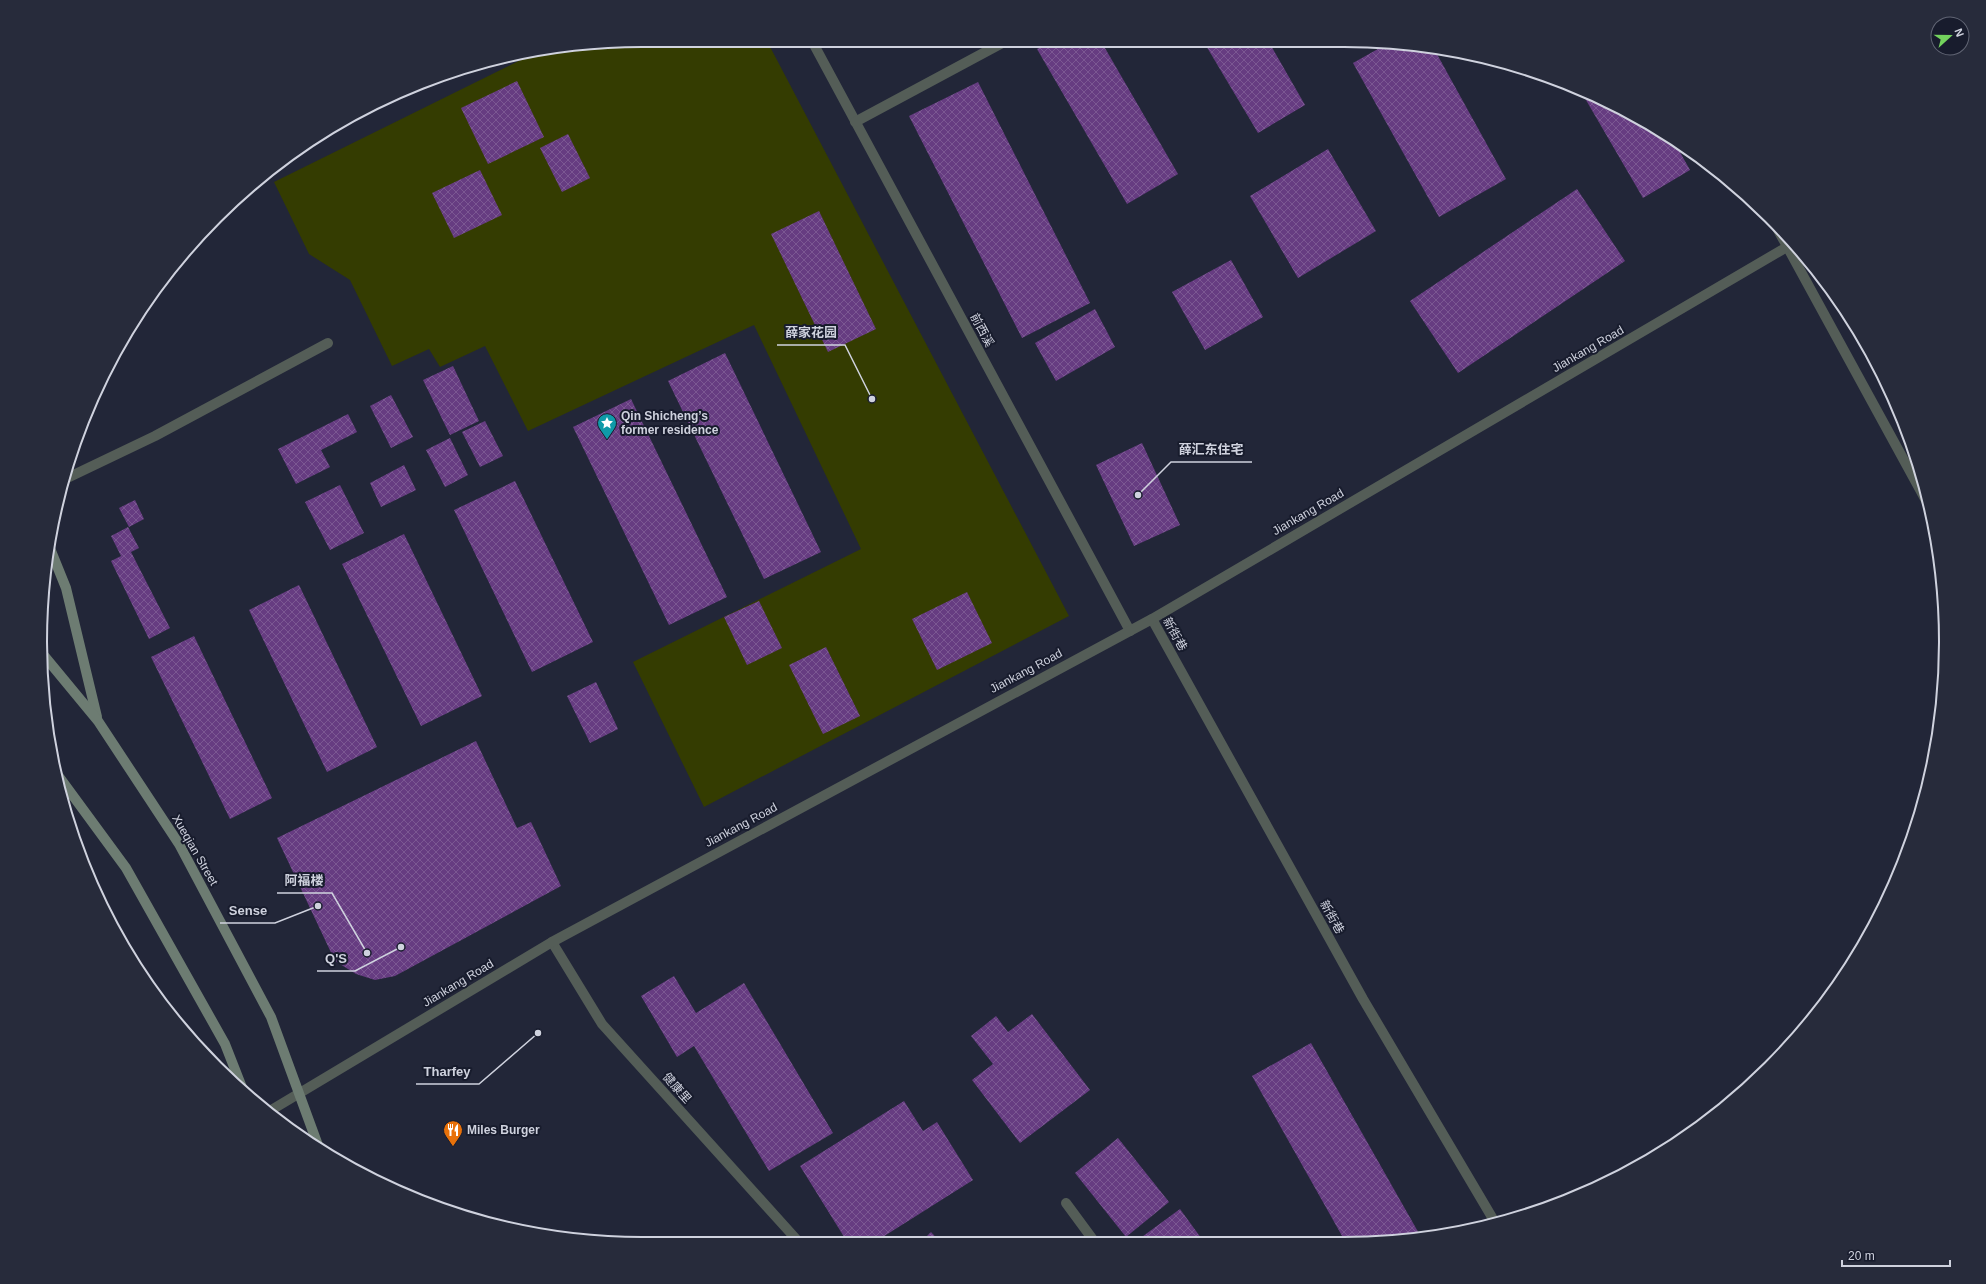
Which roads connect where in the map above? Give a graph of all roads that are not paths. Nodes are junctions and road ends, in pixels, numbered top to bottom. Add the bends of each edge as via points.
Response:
1 (815, 47) edge
2 (995, 47) edge
3 (855, 122) junction
4 (1788, 247) edge
5 (1794, 254) edge
6 (328, 343) dead end
7 (71, 477) edge
8 (1918, 486) edge
9 (53, 556) edge
10 (1152, 619) junction
11 (1130, 631) junction
12 (47, 660) edge
13 (98, 721) junction
14 (64, 784) edge
15 (552, 942) junction
16 (239, 1079) edge
17 (299, 1094) junction
18 (274, 1109) edge
19 (315, 1139) edge
20 (1066, 1203) dead end
21 (1493, 1218) edge
22 (794, 1237) edge
23 (1091, 1237) edge

1 - 3 street, 前西溪
2 - 3 street
3 - 11 street, 前西溪
4 - 10 street, Jiankang Road
5 - 8 street
6 - 7 street via 155,436
9 - 13 main road via 66,588
10 - 11 street, Jiankang Road
10 - 21 street, 新街巷 via 1363,999
11 - 15 street, Jiankang Road
12 - 13 main road, Xueqian Street
13 - 17 main road, Xueqian Street via 178,844 271,1017
14 - 16 main road via 126,868 225,1044
15 - 17 street, Jiankang Road
15 - 22 street, 健康里 via 602,1024
17 - 18 street, Jiankang Road
17 - 19 main road, Xueqian Street
20 - 23 street

